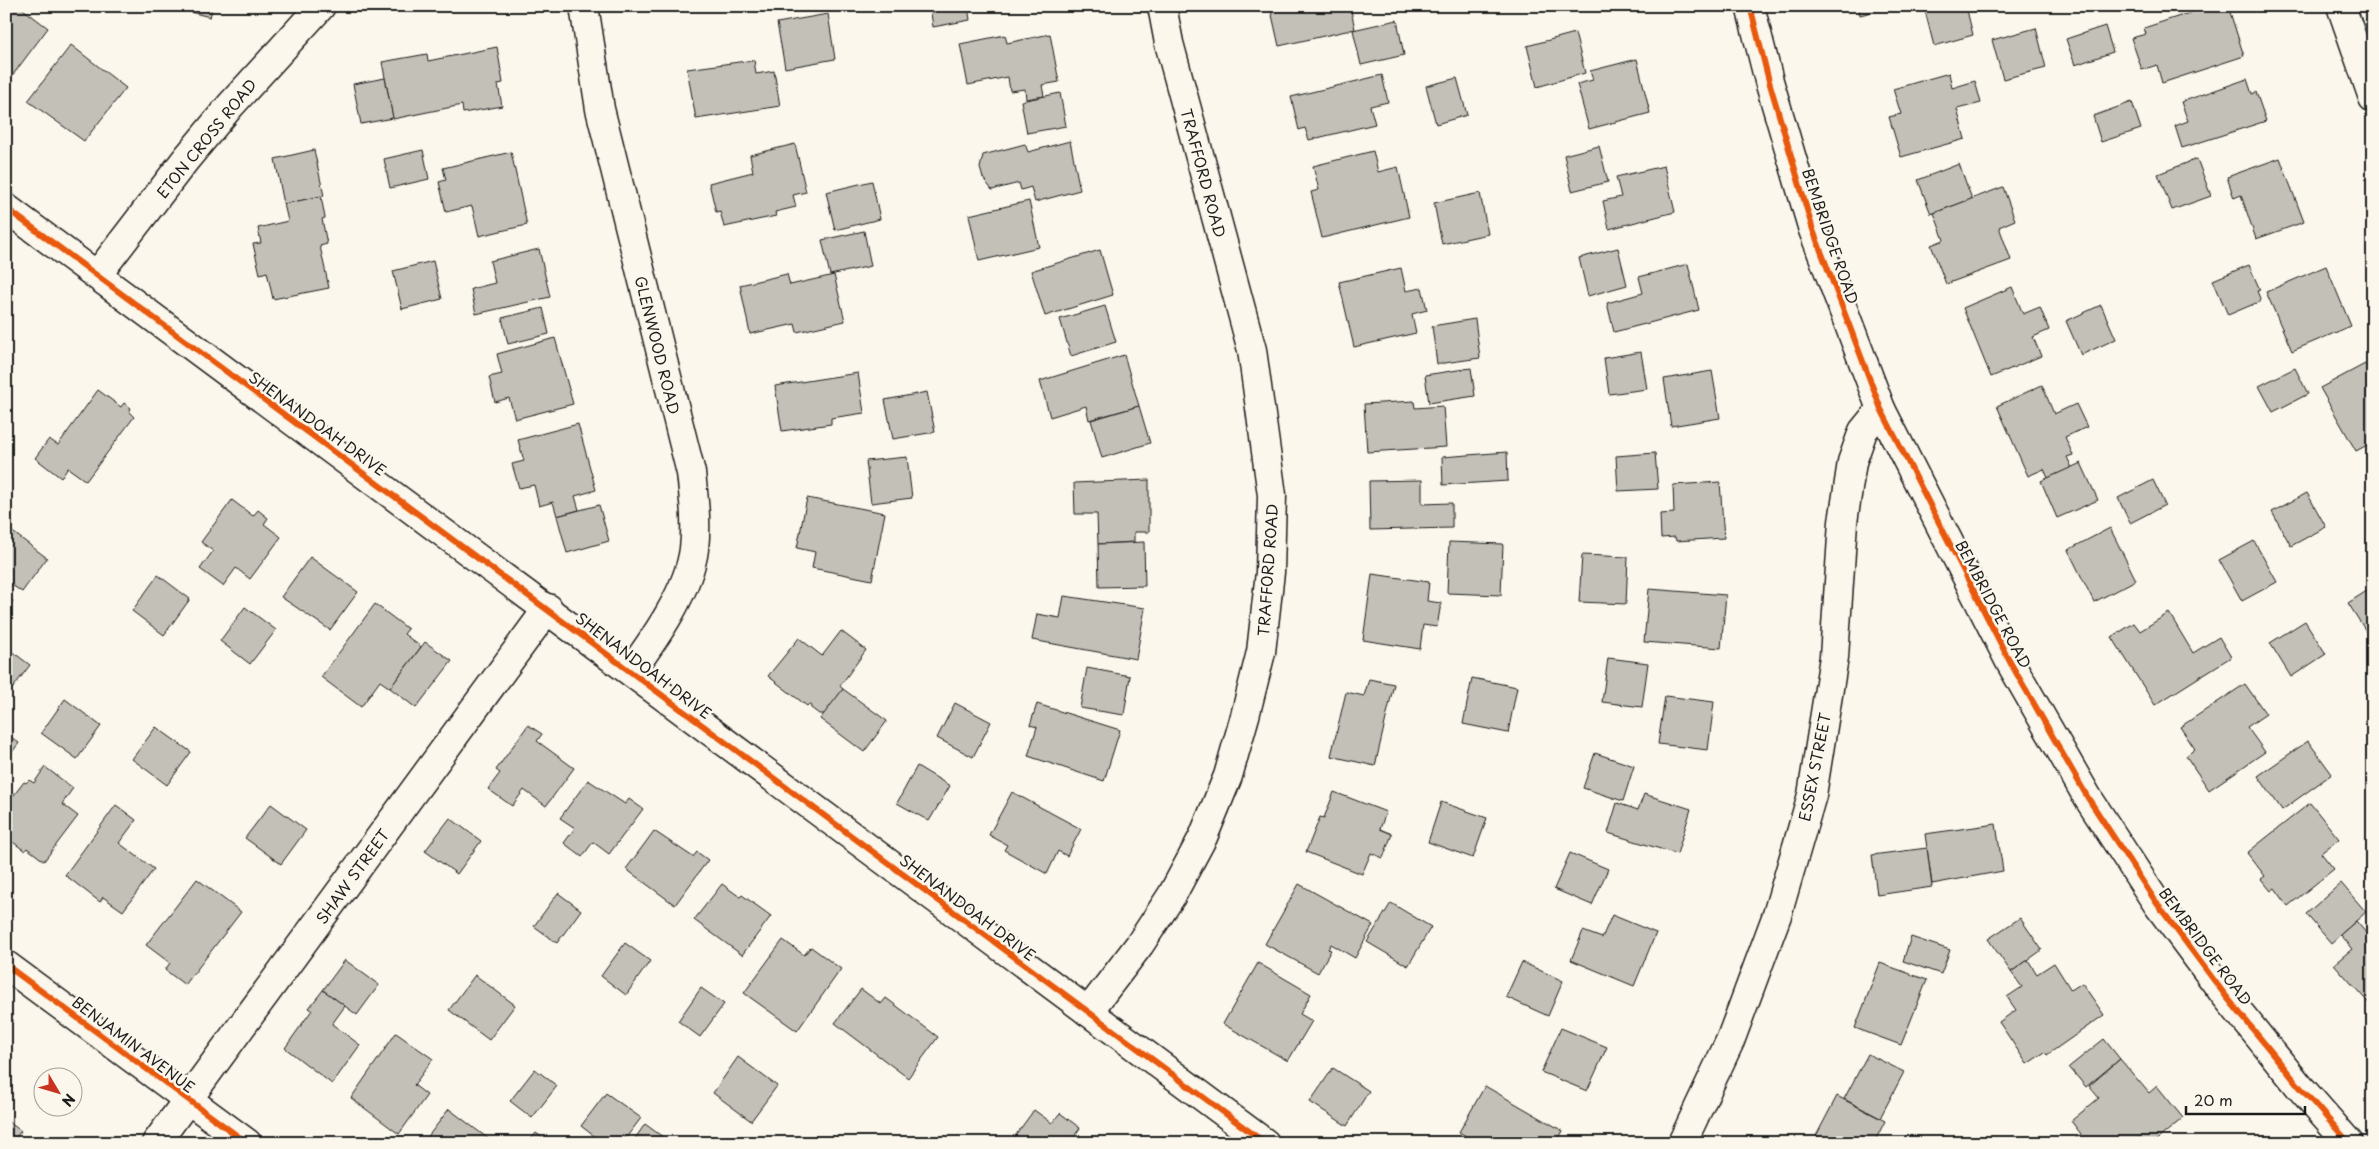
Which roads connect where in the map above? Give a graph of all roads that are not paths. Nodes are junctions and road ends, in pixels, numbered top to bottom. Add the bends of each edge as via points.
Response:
1 (320, 6) edge
2 (584, 6) edge
3 (1162, 6) edge
4 (1750, 6) edge
5 (2340, 6) edge
6 (2373, 98) edge
7 (6, 208) edge
8 (97, 275) junction
9 (1880, 409) junction
10 (548, 608) junction
11 (632, 671) junction
12 (6, 965) edge
13 (1088, 1012) junction
14 (188, 1099) junction
15 (156, 1143) edge
16 (247, 1143) edge
17 (1265, 1143) edge
18 (1682, 1143) edge
19 (2349, 1143) edge

1 - 8 street, ETON CROSS ROAD via 218,121
2 - 11 street, GLENWOOD ROAD via 600,109 690,473 696,518 694,551 683,583 669,616
3 - 13 street, TRAFFORD ROAD via 1169,43 1252,350 1272,495 1270,572 1261,652 1245,716 1228,776 1203,837 1167,903
4 - 9 street, BEMBRIDGE ROAD via 1768,81 1813,230
5 - 6 street
7 - 8 street, SHENANDOAH DRIVE
8 - 10 street, SHENANDOAH DRIVE
9 - 18 street, ESSEX STREET via 1863,431 1852,462 1843,522 1834,657 1812,795 1778,916 1730,1041
9 - 19 street, BEMBRIDGE ROAD via 2010,662 2088,798 2158,905 2219,987
10 - 11 street, SHENANDOAH DRIVE
10 - 14 street, SHAW STREET
11 - 13 street, SHENANDOAH DRIVE
12 - 14 street, BENJAMIN AVENUE
13 - 17 street, SHENANDOAH DRIVE
14 - 15 street, SHAW STREET
14 - 16 street, BENJAMIN AVENUE

